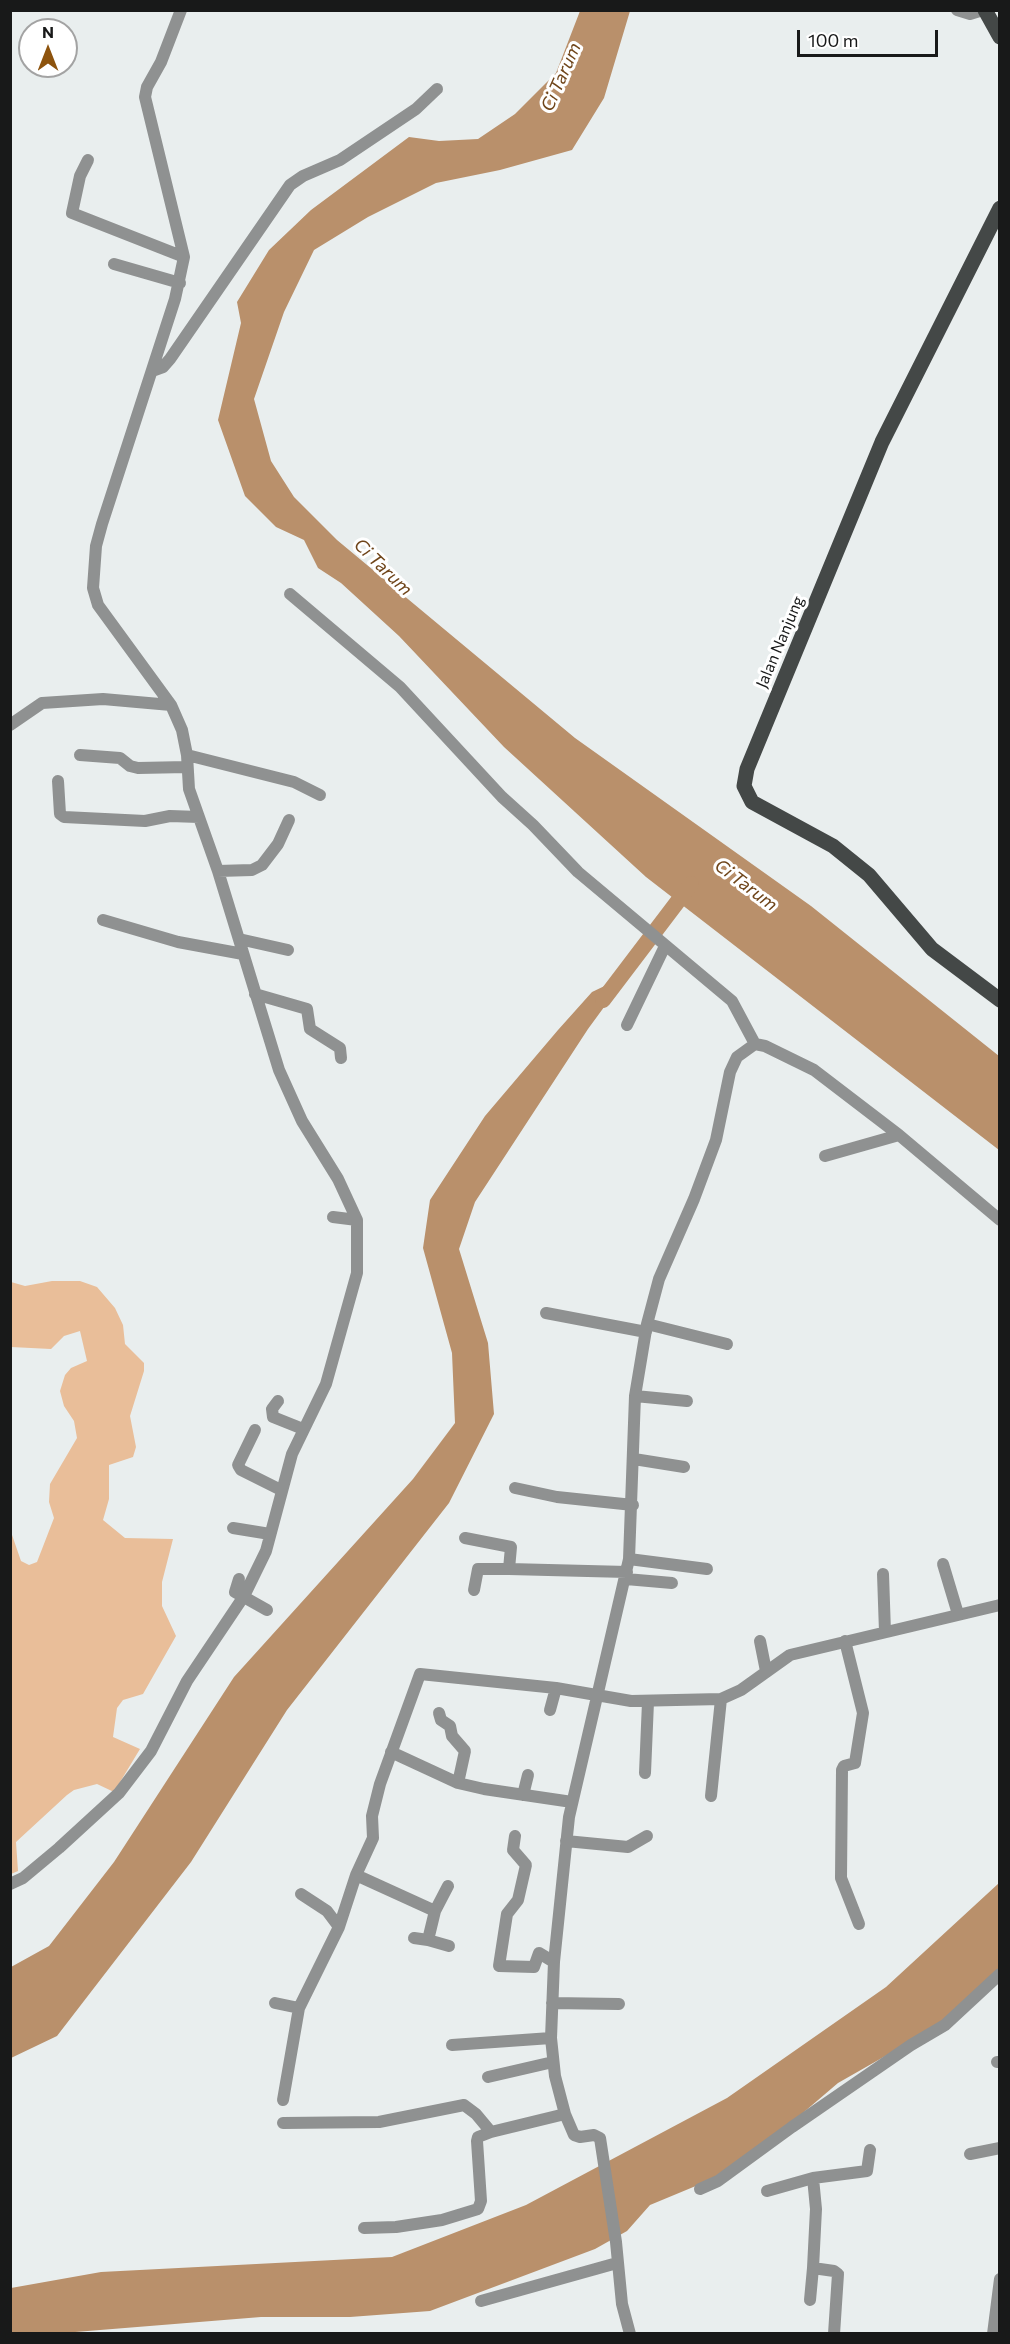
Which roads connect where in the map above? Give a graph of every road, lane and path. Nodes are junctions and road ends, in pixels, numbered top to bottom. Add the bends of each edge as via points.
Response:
1 (957, 10) edge
2 (180, 11) edge
3 (988, 13) edge
4 (999, 37) edge
5 (437, 89) dead end
6 (88, 160) dead end
7 (999, 208) edge
8 (184, 257) junction
9 (114, 264) dead end
10 (180, 283) junction
11 (152, 371) junction
12 (290, 594) dead end
13 (171, 705) junction
14 (10, 724) edge
15 (80, 755) dead end
16 (187, 761) junction
17 (58, 781) dead end
18 (320, 795) dead end
19 (198, 817) junction
20 (289, 820) dead end
21 (218, 871) junction
22 (103, 920) dead end
23 (239, 939) junction
24 (665, 946) junction
25 (288, 950) dead end
26 (243, 954) junction
27 (255, 994) junction
28 (999, 1000) edge
29 (627, 1026) dead end
30 (755, 1044) junction
31 (341, 1058) dead end
32 (899, 1135) junction
33 (825, 1156) dead end
34 (333, 1217) dead end
35 (357, 1220) junction
36 (999, 1220) edge
37 (546, 1313) dead end
38 (646, 1328) junction
39 (727, 1344) dead end
40 (635, 1396) junction
41 (278, 1401) dead end
42 (687, 1401) dead end
43 (303, 1429) junction
44 (255, 1430) dead end
45 (634, 1459) junction
46 (684, 1467) dead end
47 (515, 1488) dead end
48 (281, 1490) junction
49 (633, 1505) junction
50 (233, 1528) dead end
51 (270, 1534) junction
52 (465, 1538) dead end
53 (629, 1559) junction
54 (944, 1564) dead end
55 (509, 1569) junction
56 (707, 1569) dead end
57 (883, 1574) dead end
58 (626, 1576) junction
59 (672, 1583) dead end
60 (474, 1590) dead end
61 (244, 1596) junction
62 (999, 1605) edge
63 (267, 1610) dead end
64 (958, 1614) junction
65 (885, 1632) junction
66 (760, 1641) dead end
67 (845, 1641) junction
68 (766, 1671) junction
69 (556, 1688) junction
70 (597, 1696) junction
71 (721, 1699) junction
72 (648, 1702) junction
73 (550, 1710) dead end
74 (439, 1713) dead end
75 (392, 1752) junction
76 (645, 1773) dead end
77 (528, 1775) dead end
78 (458, 1783) junction
79 (523, 1795) junction
80 (711, 1797) dead end
81 (572, 1802) junction
82 (515, 1836) dead end
83 (647, 1836) dead end
84 (566, 1841) junction
85 (356, 1875) junction
86 (10, 1884) edge
87 (448, 1886) dead end
88 (301, 1894) dead end
89 (435, 1911) junction
90 (859, 1924) dead end
91 (339, 1927) junction
92 (414, 1938) dead end
93 (428, 1940) junction
94 (449, 1946) dead end
95 (554, 1962) junction
96 (999, 1974) edge
97 (275, 2003) dead end
98 (552, 2003) junction
99 (619, 2004) dead end
100 (299, 2008) junction
101 (551, 2038) junction
102 (452, 2045) dead end
103 (553, 2062) junction
104 (488, 2077) dead end
105 (283, 2100) dead end
106 (565, 2114) junction
107 (283, 2123) dead end
108 (491, 2132) junction
109 (999, 2148) edge
110 (870, 2150) dead end
111 (970, 2154) dead end
112 (813, 2178) junction
113 (700, 2189) dead end
114 (767, 2191) dead end
115 (364, 2228) dead end
116 (617, 2263) junction
117 (813, 2268) junction
118 (999, 2279) edge
119 (810, 2300) dead end
120 (481, 2301) dead end
121 (630, 2334) edge
122 (834, 2334) edge
123 (993, 2334) edge

1 - 3 street
2 - 8 street via 145,98
3 - 4 main road
5 - 11 street via 416,109 340,160 290,185 170,359
6 - 8 street via 80,176 72,213
7 - 28 main road, Jalan Nanjung via 882,442 745,776 747,795 752,802 833,846 869,874 932,949
8 - 10 street
9 - 10 street
10 - 11 street
11 - 13 street via 102,524 92,575 98,605
12 - 24 street via 400,687 578,873
13 - 14 street via 103,699 42,703
13 - 16 street via 182,730
15 - 16 street via 120,758 138,768
16 - 18 street via 294,782
16 - 19 street via 189,789
17 - 19 street via 60,814 64,817 145,821 170,816
19 - 21 street
20 - 21 street via 262,866
21 - 23 street
22 - 26 street via 178,942
23 - 25 street
23 - 26 street
24 - 29 street
24 - 30 street via 732,1000
26 - 27 street
27 - 31 street via 307,1009 310,1029 340,1047
27 - 35 street via 279,1070
30 - 32 street via 814,1070
30 - 38 street via 737,1057 730,1072 716,1140 659,1279
32 - 33 street
32 - 36 street
34 - 35 street
35 - 43 street via 357,1273 343,1330 326,1384
37 - 38 street
38 - 39 street
38 - 40 street
40 - 42 street
40 - 45 street
41 - 43 street via 272,1409 273,1417
43 - 48 street
44 - 48 street via 238,1466
45 - 46 street
45 - 49 street
47 - 49 street
48 - 51 street
49 - 53 street
50 - 51 street
51 - 61 street via 241,1580
52 - 55 street via 511,1547
53 - 56 street
53 - 58 street
54 - 64 street
55 - 58 street
55 - 60 street via 478,1569
57 - 65 street
58 - 59 street
58 - 70 street
61 - 63 street
61 - 86 street via 187,1681 151,1751 119,1793 59,1848
62 - 64 street
64 - 65 street
65 - 67 street
66 - 68 street
67 - 68 street via 790,1655
67 - 90 street via 863,1713 855,1763 842,1770 841,1878
68 - 71 street
69 - 70 street
69 - 73 street
69 - 75 street via 420,1674
70 - 72 street
70 - 81 street
71 - 72 street
71 - 80 street
72 - 76 street
74 - 78 street via 465,1750
75 - 78 street
75 - 85 street via 374,1809 373,1838
77 - 79 street
78 - 79 street
79 - 81 street
81 - 84 street
82 - 95 street via 513,1850 526,1865 518,1900 507,1914 500,1966 534,1967 539,1953
83 - 84 street via 628,1847
84 - 95 street
85 - 89 street
85 - 91 street
87 - 89 street
88 - 91 street via 327,1911
89 - 93 street
91 - 100 street
92 - 93 street
93 - 94 street
95 - 98 street
96 - 113 street via 945,2025 801,2120 718,2181
97 - 100 street
98 - 99 street
98 - 101 street
100 - 105 street
101 - 102 street
101 - 103 street
103 - 104 street
103 - 106 street
106 - 108 street
106 - 116 street via 576,2137 600,2138
107 - 108 street via 379,2122 464,2105
108 - 115 street via 477,2141 481,2202 478,2208 431,2222
109 - 111 street
110 - 112 street via 867,2171
112 - 114 street
112 - 117 street
116 - 120 street
116 - 121 street
117 - 119 street
117 - 122 street via 838,2274
118 - 123 street

